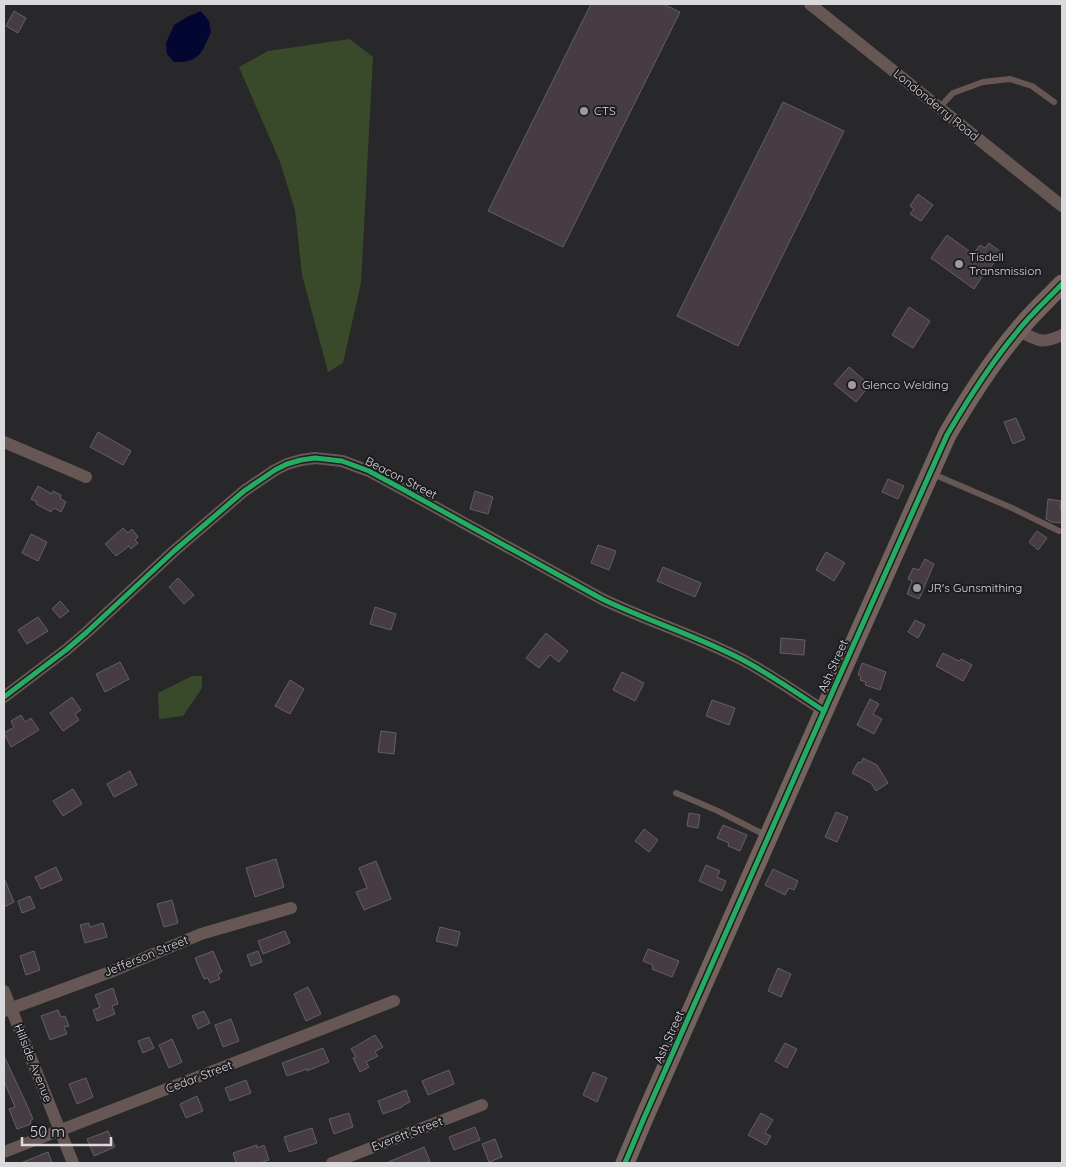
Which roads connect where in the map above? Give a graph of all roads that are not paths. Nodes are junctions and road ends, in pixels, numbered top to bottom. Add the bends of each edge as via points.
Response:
1 (810, 4) edge
2 (1054, 102) dead end
3 (939, 108) junction
4 (1062, 206) edge
5 (1062, 284) edge
6 (1018, 330) junction
7 (1062, 335) edge
8 (4, 442) edge
9 (930, 473) junction
10 (86, 477) dead end
11 (1059, 531) dead end
12 (4, 697) edge
13 (824, 711) junction
14 (676, 793) dead end
15 (768, 836) junction
16 (291, 908) dead end
17 (4, 991) edge
18 (394, 1001) dead end
19 (7, 1010) edge
20 (482, 1105) dead end
21 (60, 1130) junction
22 (4, 1152) edge
23 (73, 1163) edge
24 (332, 1163) edge
25 (625, 1163) edge

1 - 3 street, Londonderry Road
2 - 3 lane via 1032,86 1010,78 983,82 954,93
3 - 4 street, Londonderry Road
5 - 6 street, Ash Street
6 - 7 street via 1037,340
6 - 9 street, Ash Street via 991,364 961,411
8 - 10 street
9 - 11 lane
9 - 13 street, Ash Street
12 - 13 street, Beacon Street via 80,638 174,551 263,477 287,464 315,458 342,461 369,471 602,599 742,659
13 - 15 street, Ash Street
14 - 15 lane
15 - 25 street, Ash Street
16 - 19 street, Jefferson Street via 201,934
17 - 19 street, Hillside Avenue
18 - 21 street, Cedar Street
19 - 21 street, Hillside Avenue
20 - 24 street, Everett Street
21 - 22 street, Cedar Street
21 - 23 street, Hillside Avenue

